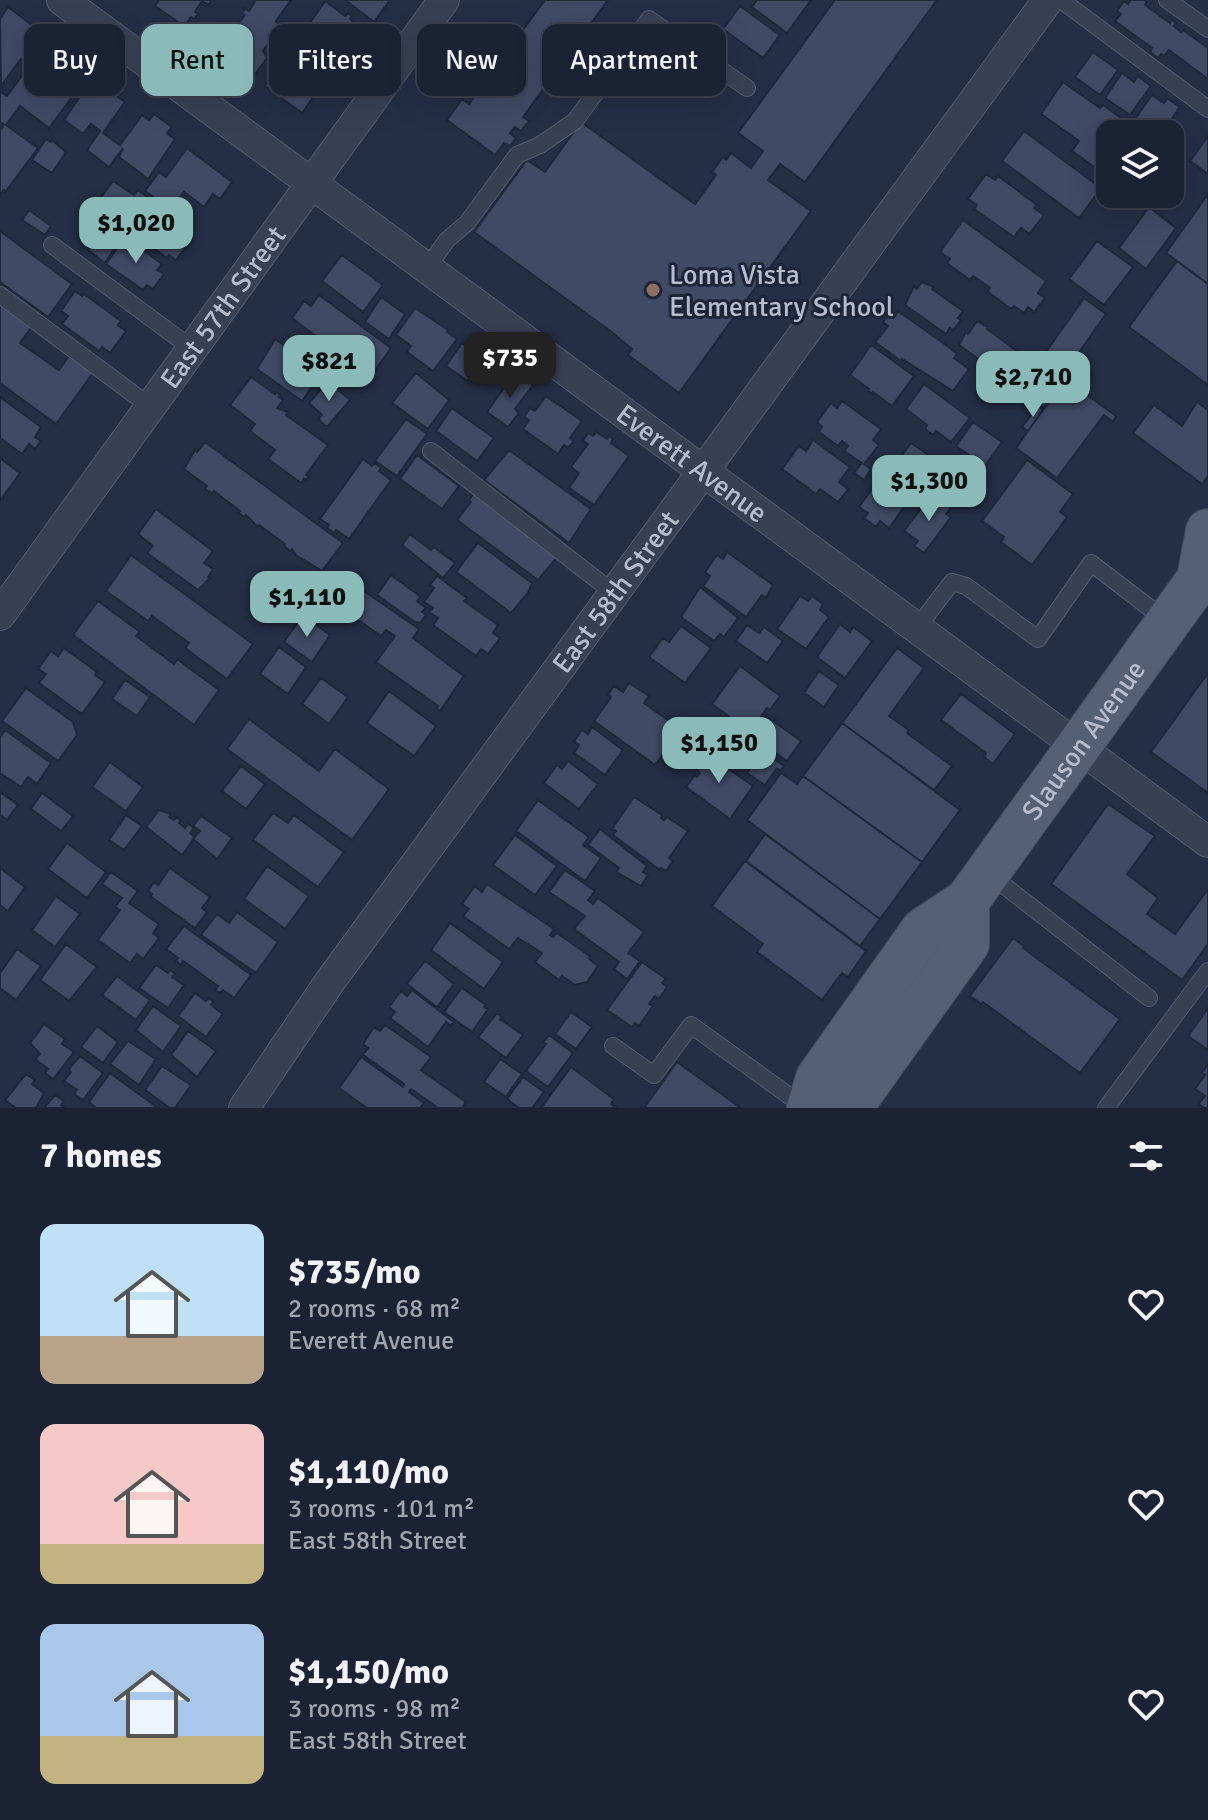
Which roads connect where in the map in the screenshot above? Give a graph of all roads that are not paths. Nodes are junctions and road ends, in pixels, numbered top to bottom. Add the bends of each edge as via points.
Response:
1 (62, 0) edge
2 (444, 0) edge
3 (1048, 0) edge
4 (1061, 0) edge
5 (1167, 0) edge
6 (1208, 29) edge
7 (747, 88) dead end
8 (1208, 109) edge
9 (312, 183) junction
10 (52, 245) dead end
11 (427, 268) junction
12 (0, 295) edge
13 (194, 350) junction
14 (151, 407) junction
15 (431, 451) dead end
16 (704, 472) junction
17 (1208, 531) edge
18 (1204, 578) edge
19 (614, 593) junction
20 (0, 615) edge
21 (1168, 622) junction
22 (917, 628) junction
23 (1078, 746) junction
24 (1208, 842) edge
25 (977, 887) junction
26 (1208, 971) edge
27 (1149, 998) dead end
28 (613, 1046) dead end
29 (244, 1108) edge
30 (807, 1108) edge
31 (850, 1108) edge
32 (1106, 1108) edge

1 - 9 street, Everett Avenue
2 - 9 street, East 57th Street
3 - 16 street, East 58th Street
4 - 8 lane
5 - 6 lane
7 - 11 lane via 649,19 575,121 517,155
9 - 11 street, Everett Avenue
9 - 13 street, East 57th Street
10 - 13 lane
11 - 16 street, Everett Avenue
12 - 14 lane
13 - 14 street, East 57th Street
14 - 20 street, East 57th Street
15 - 19 lane
16 - 19 street, East 58th Street
16 - 22 street, Everett Avenue
17 - 18 main road, Slauson Avenue
18 - 21 main road, Slauson Avenue
19 - 29 street, East 58th Street via 331,980
21 - 22 lane via 1091,563 1038,639 966,586 952,582
21 - 23 main road, Slauson Avenue
22 - 23 street, Everett Avenue
23 - 24 street, Everett Avenue
23 - 25 main road, Slauson Avenue
25 - 27 lane
25 - 30 main road, Slauson Avenue via 923,930 818,1078
25 - 31 main road via 967,944
26 - 32 lane
28 - 30 lane via 654,1075 691,1025

